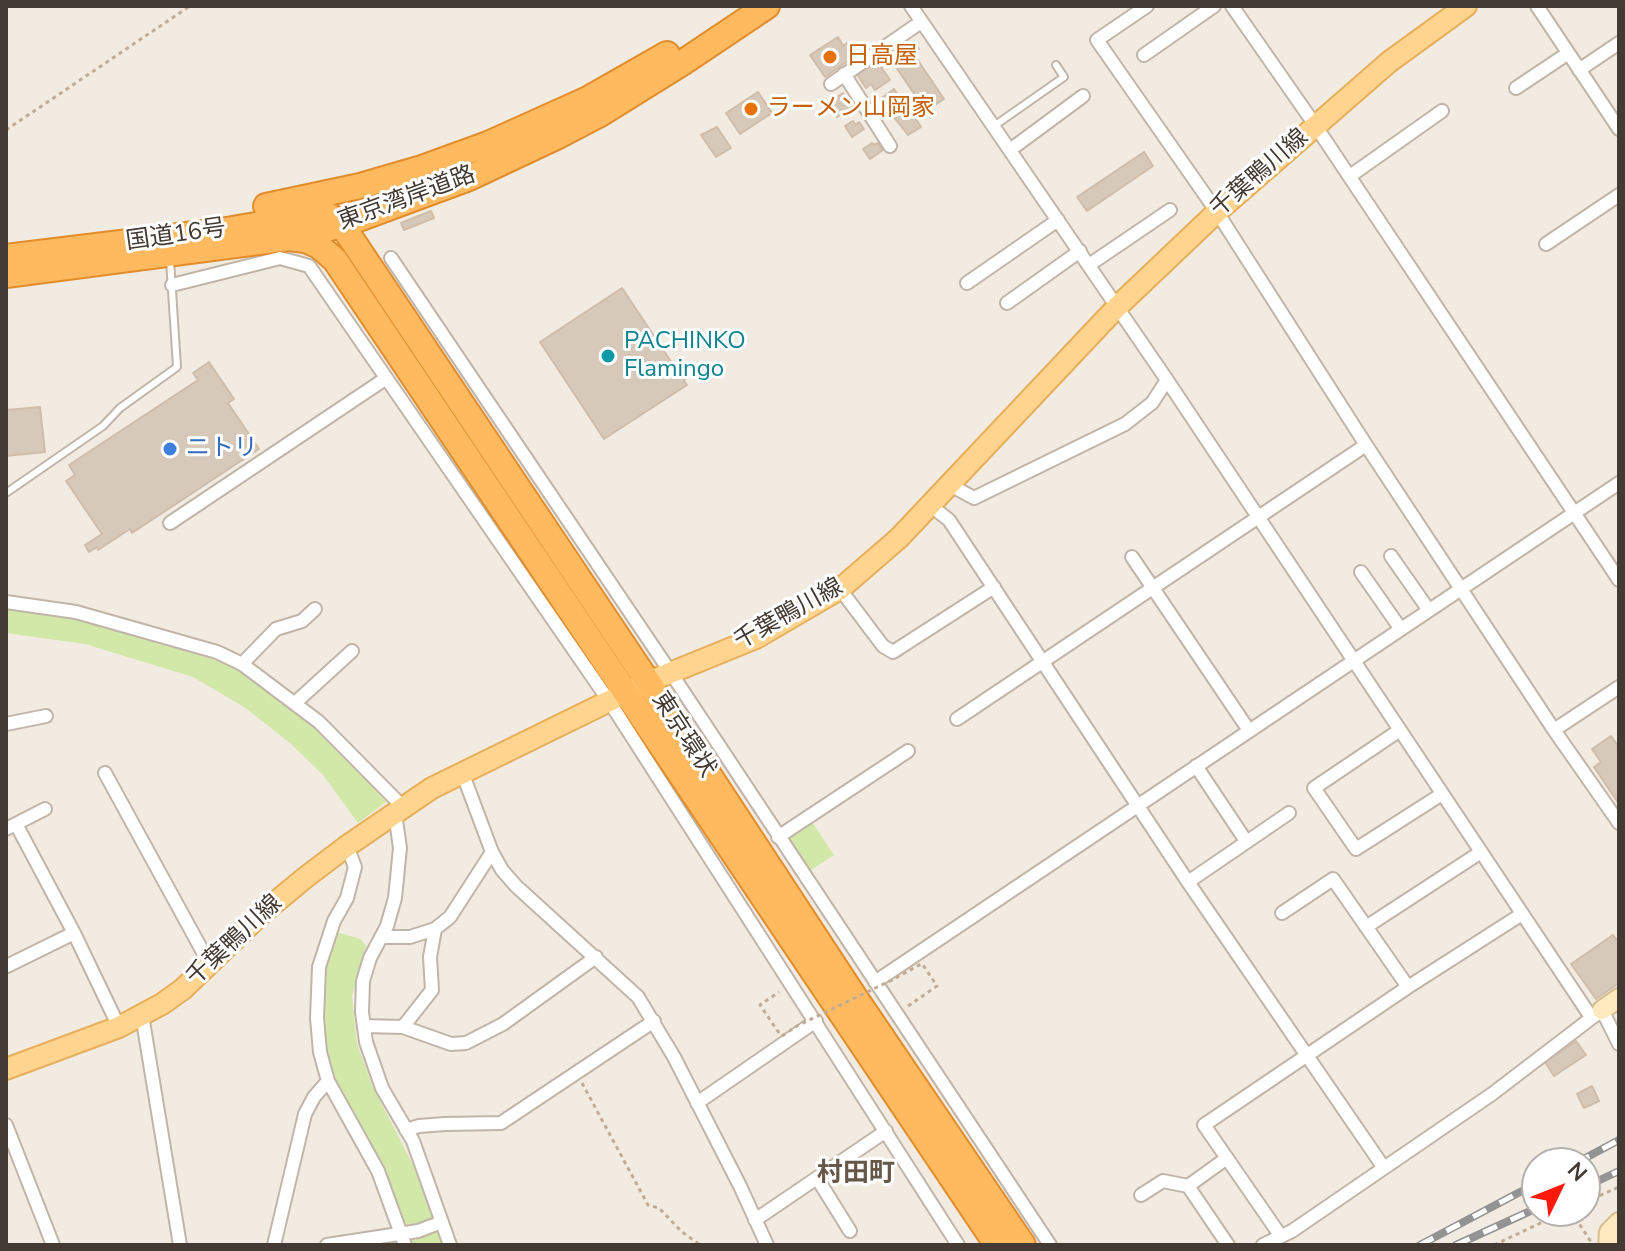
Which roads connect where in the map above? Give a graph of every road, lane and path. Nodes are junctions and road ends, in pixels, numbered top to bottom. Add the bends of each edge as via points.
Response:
1 (190, 6) edge
2 (739, 6) edge
3 (767, 6) edge
4 (911, 6) edge
5 (1147, 6) edge
6 (1214, 6) edge
7 (1232, 6) edge
8 (1466, 6) edge
9 (1537, 6) edge
10 (921, 22) junction
11 (1619, 43) edge
12 (1567, 54) junction
13 (1144, 55) dead end
14 (1056, 65) dead end
15 (1579, 70) junction
16 (844, 74) junction
17 (831, 84) dead end
18 (1516, 88) dead end
19 (1083, 96) dead end
20 (1442, 111) dead end
21 (1315, 125) junction
22 (994, 126) junction
23 (1619, 129) edge
24 (6, 130) edge
25 (890, 146) dead end
26 (1010, 150) junction
27 (1350, 176) junction
28 (351, 188) junction
29 (1619, 195) edge
30 (1170, 210) dead end
31 (1217, 212) junction
32 (1058, 220) junction
33 (336, 223) junction
34 (289, 238) junction
35 (6, 241) edge
36 (1546, 244) dead end
37 (1080, 251) junction
38 (170, 255) junction
39 (6, 257) edge
40 (391, 258) dead end
41 (1089, 265) junction
42 (6, 275) edge
43 (967, 283) dead end
44 (172, 285) junction
45 (1007, 303) dead end
46 (1117, 307) junction
47 (385, 379) junction
48 (1167, 380) junction
49 (439, 414) junction
50 (1366, 445) junction
51 (1619, 483) edge
52 (950, 485) junction
53 (6, 493) edge
54 (931, 506) junction
55 (1575, 513) junction
56 (1258, 517) junction
57 (170, 523) dead end
58 (1391, 556) dead end
59 (1132, 557) dead end
60 (1361, 572) dead end
61 (1619, 580) edge
62 (994, 587) junction
63 (1461, 588) junction
64 (840, 589) junction
65 (1154, 589) junction
66 (6, 602) edge
67 (315, 609) dead end
68 (1428, 609) junction
69 (1400, 628) junction
70 (352, 651) dead end
71 (1352, 660) junction
72 (1044, 661) junction
73 (242, 664) junction
74 (660, 678) junction
75 (1619, 687) edge
76 (617, 698) junction
77 (295, 703) junction
78 (46, 716) dead end
79 (957, 719) dead end
80 (6, 724) edge
81 (1248, 729) junction
82 (1400, 730) junction
83 (1554, 730) junction
84 (908, 751) dead end
85 (1196, 766) junction
86 (462, 772) junction
87 (105, 773) dead end
88 (1442, 794) junction
89 (1137, 805) junction
90 (45, 809) dead end
91 (399, 810) junction
92 (1289, 813) dead end
93 (1619, 823) edge
94 (11, 826) edge
95 (778, 837) junction
96 (1246, 841) junction
97 (347, 846) junction
98 (492, 852) junction
99 (1481, 852) junction
100 (1188, 882) junction
101 (766, 898) junction
102 (745, 911) junction
103 (1282, 913) dead end
104 (1522, 914) junction
105 (1366, 927) junction
106 (435, 929) junction
107 (74, 933) junction
108 (381, 937) junction
109 (596, 957) junction
110 (209, 963) junction
111 (7, 966) edge
112 (875, 982) junction
113 (1408, 987) junction
114 (781, 991) dead end
115 (1619, 998) edge
116 (907, 1007) dead end
117 (1596, 1014) junction
118 (142, 1015) junction
119 (654, 1021) junction
120 (816, 1021) junction
121 (364, 1026) junction
122 (119, 1027) junction
123 (403, 1027) junction
124 (1619, 1044) edge
125 (1306, 1055) junction
126 (6, 1069) edge
127 (577, 1073) junction
128 (328, 1081) junction
129 (697, 1103) junction
130 (6, 1125) edge
131 (406, 1130) junction
132 (886, 1131) junction
133 (1227, 1158) junction
134 (1384, 1168) junction
135 (817, 1178) junction
136 (1188, 1186) junction
137 (1141, 1195) dead end
138 (755, 1220) junction
139 (442, 1222) junction
140 (1619, 1222) edge
141 (1534, 1227) edge
142 (1580, 1227) edge
143 (850, 1231) dead end
144 (1280, 1235) junction
145 (403, 1239) edge
146 (53, 1245) edge
147 (180, 1245) edge
148 (274, 1245) edge
149 (327, 1245) edge
150 (450, 1245) edge
151 (700, 1245) edge
152 (767, 1245) edge
153 (958, 1245) edge
154 (997, 1245) edge
155 (1023, 1245) edge
156 (1050, 1245) edge
157 (1228, 1245) edge
158 (1263, 1245) edge
159 (1494, 1245) edge
160 (1593, 1245) edge
161 (1608, 1245) edge

1 - 24 path
2 - 28 highway, 東京湾岸道路 via 588,99 488,144
3 - 33 highway, 東京湾岸道路 via 556,137 469,178
4 - 10 street
5 - 31 street via 1097,40
6 - 13 street
7 - 21 street
8 - 21 main road, 千葉鴨川線
9 - 12 street
10 - 16 street
10 - 22 street
11 - 15 street
12 - 15 street
12 - 18 street
14 - 22 lane via 1064,77
15 - 23 street
16 - 17 street
16 - 25 street
19 - 26 street
20 - 27 street
21 - 27 street
21 - 31 main road, 千葉鴨川線
22 - 26 street
26 - 32 street
27 - 55 street
28 - 33 highway via 338,204
28 - 35 highway, 東京湾岸道路 via 179,220
29 - 36 street
30 - 41 street
31 - 46 main road, 千葉鴨川線
31 - 50 street
32 - 37 street
32 - 43 street
33 - 34 highway, 東京湾岸道路
33 - 39 highway, 国道16号 via 318,214
33 - 49 highway, 東京環状 via 338,244 403,340
33 - 74 highway, 東京環状
34 - 38 highway, 東京湾岸道路
34 - 49 highway, 東京環状 via 319,246 335,260
37 - 41 street
37 - 45 street
38 - 42 highway, 東京湾岸道路
38 - 44 lane
40 - 74 street via 639,626
41 - 46 street
44 - 47 street via 280,258 309,266
44 - 53 lane via 177,367
46 - 48 street
46 - 52 main road, 千葉鴨川線
47 - 57 street
47 - 76 street via 582,661
48 - 52 street via 1152,403 1125,424 974,498
48 - 56 street
49 - 76 highway, 東京環状
50 - 56 street
50 - 63 street
51 - 55 street
52 - 54 main road, 千葉鴨川線
54 - 62 street via 949,520
54 - 64 main road, 千葉鴨川線
55 - 61 street
55 - 63 street
56 - 65 street
56 - 71 street
58 - 68 street
59 - 65 street
60 - 69 street
62 - 64 street via 893,652
62 - 72 street
63 - 68 street
63 - 83 street
64 - 74 main road, 千葉鴨川線 via 756,638
65 - 72 street
65 - 81 street
66 - 73 street via 76,612
67 - 73 street via 302,621 276,629
68 - 69 street
69 - 71 street
70 - 77 street
71 - 81 street
71 - 82 street
72 - 79 street
72 - 89 street
73 - 77 street
74 - 76 main road, 千葉鴨川線
74 - 95 street via 708,730
74 - 155 highway, 東京環状 via 854,996
75 - 83 street
76 - 86 main road, 千葉鴨川線
76 - 101 highway, 東京環状 via 692,789
76 - 102 street
77 - 91 street via 347,748
78 - 80 street
81 - 85 street
82 - 88 street
82 - 88 street via 1314,788 1356,849
83 - 93 street
84 - 95 street
85 - 89 street
85 - 96 street
86 - 91 main road, 千葉鴨川線
86 - 98 street
87 - 110 street
88 - 99 street
89 - 100 street
89 - 112 street
90 - 94 street
91 - 97 main road, 千葉鴨川線
91 - 108 street via 395,898
92 - 96 street
94 - 107 street
95 - 112 street
96 - 100 street
97 - 110 main road, 千葉鴨川線
97 - 128 street via 355,867 319,967 317,1018
98 - 106 street via 450,917
98 - 109 street via 516,886
99 - 104 street
99 - 105 street
100 - 125 street
101 - 102 highway
101 - 154 highway, 東京環状
102 - 120 street
103 - 105 street via 1333,879
104 - 113 street
104 - 117 street
105 - 113 street
106 - 108 street via 410,937
106 - 123 street via 432,990
107 - 111 street
107 - 122 street
108 - 121 street via 363,981
109 - 119 street via 638,997
109 - 123 street via 503,1024 466,1043 451,1044
110 - 118 main road, 千葉鴨川線 via 183,989
112 - 156 street
113 - 125 street
114 - 116 path, bridge via 760,1005 782,1036 921,964 937,986
115 - 117 street
117 - 124 street
117 - 134 street
118 - 122 main road, 千葉鴨川線
118 - 147 street
119 - 127 street
119 - 129 street
120 - 129 street
120 - 132 street
121 - 123 street
121 - 131 street via 382,1088
122 - 126 main road, 千葉鴨川線
125 - 133 street via 1204,1125
125 - 134 street
127 - 131 street via 501,1123
127 - 151 path via 648,1205 659,1208
128 - 145 street via 378,1171
128 - 148 street via 305,1114
129 - 138 street
130 - 146 street
131 - 139 street
132 - 135 street
132 - 153 street
133 - 136 street
133 - 144 street
134 - 144 street
135 - 138 street
135 - 143 street
136 - 137 street via 1163,1181
136 - 157 street
138 - 152 street
139 - 145 street
139 - 150 street
140 - 161 street via 1609,1232
141 - 159 path
142 - 160 path
144 - 158 street
145 - 149 street

